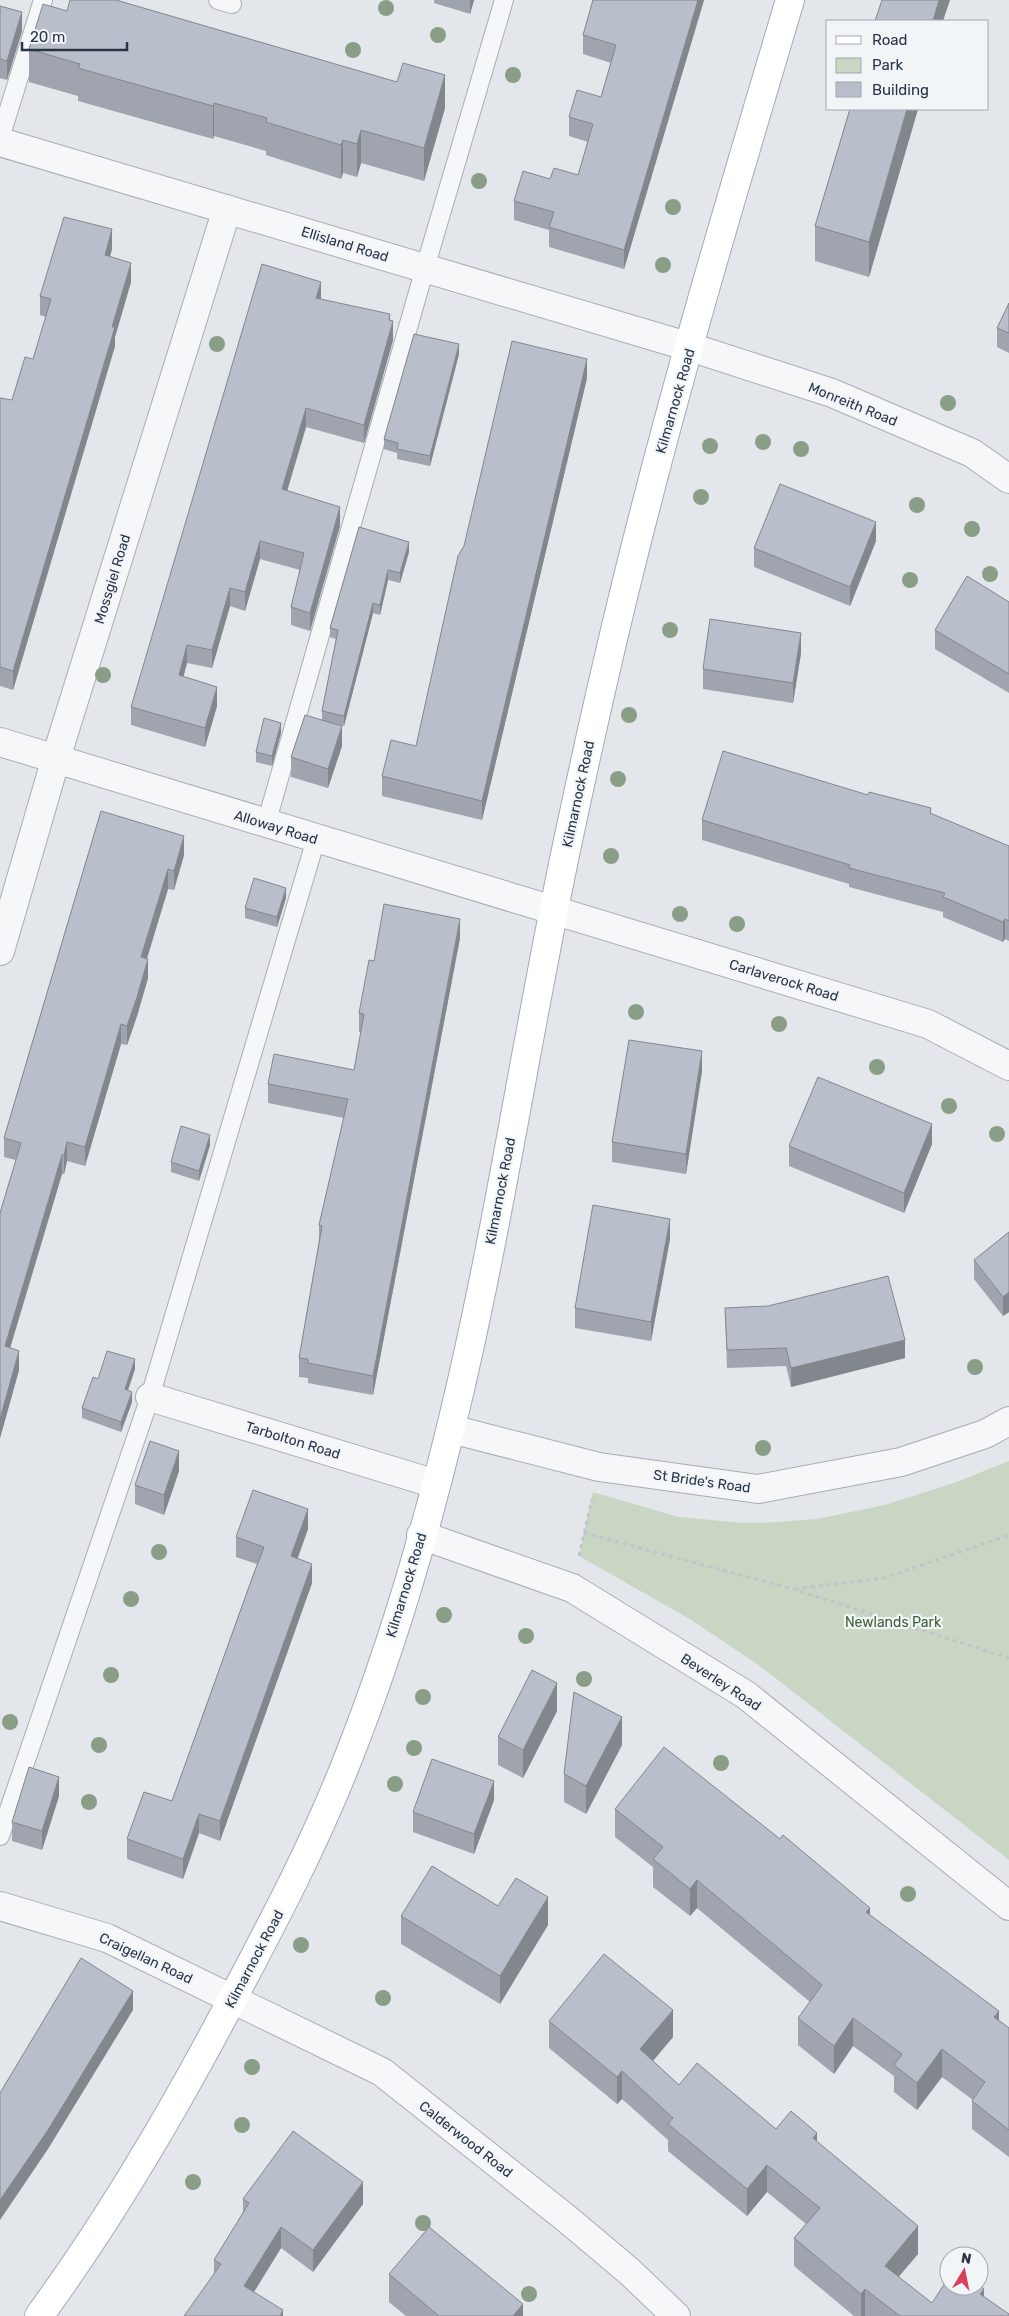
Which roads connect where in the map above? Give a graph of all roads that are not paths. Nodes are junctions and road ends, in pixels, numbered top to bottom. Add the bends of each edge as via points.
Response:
1 (43, 0) edge
2 (504, 0) edge
3 (790, 0) edge
4 (0, 140) edge
5 (227, 209) junction
6 (425, 268) junction
7 (690, 347) junction
8 (1009, 478) edge
9 (0, 742) edge
10 (56, 758) junction
11 (266, 824) junction
12 (316, 839) junction
13 (553, 908) junction
14 (0, 951) edge
15 (1009, 1066) edge
16 (150, 1397) junction
17 (1009, 1421) edge
18 (451, 1429) junction
19 (436, 1484) junction
20 (421, 1535) junction
21 (0, 1836) edge
22 (0, 1906) edge
23 (1009, 1906) edge
24 (232, 1999) junction
25 (39, 2316) edge
26 (676, 2316) edge

1 - 4 lane
2 - 6 lane
3 - 7 main road, Kilmarnock Road
4 - 5 street, Ellisland Road
5 - 6 street, Ellisland Road
5 - 10 street, Mossgiel Road
6 - 7 street, Ellisland Road
6 - 11 lane
7 - 8 street, Monreith Road via 832,393 972,453
7 - 13 main road, Kilmarnock Road via 648,495 604,675
9 - 10 street, Alloway Road
10 - 11 street, Alloway Road
10 - 14 street, Mossgiel Road
11 - 12 street, Alloway Road
12 - 13 street, Alloway Road
12 - 16 lane
13 - 15 street, Carlaverock Road via 928,1024
13 - 18 main road, Kilmarnock Road via 479,1305
16 - 19 street, Tarbolton Road
16 - 21 lane
17 - 18 street, St Bride's Road via 985,1434 901,1462 758,1489 599,1467
18 - 19 main road, Kilmarnock Road
19 - 20 main road, Kilmarnock Road
20 - 23 street, Beverley Road via 572,1588 746,1695
20 - 24 main road, Kilmarnock Road via 394,1628 349,1758 283,1904
22 - 24 street, Craigellan Road via 107,1938
24 - 25 main road, Kilmarnock Road via 133,2177
24 - 26 street, Calderwood Road via 382,2072 581,2231

